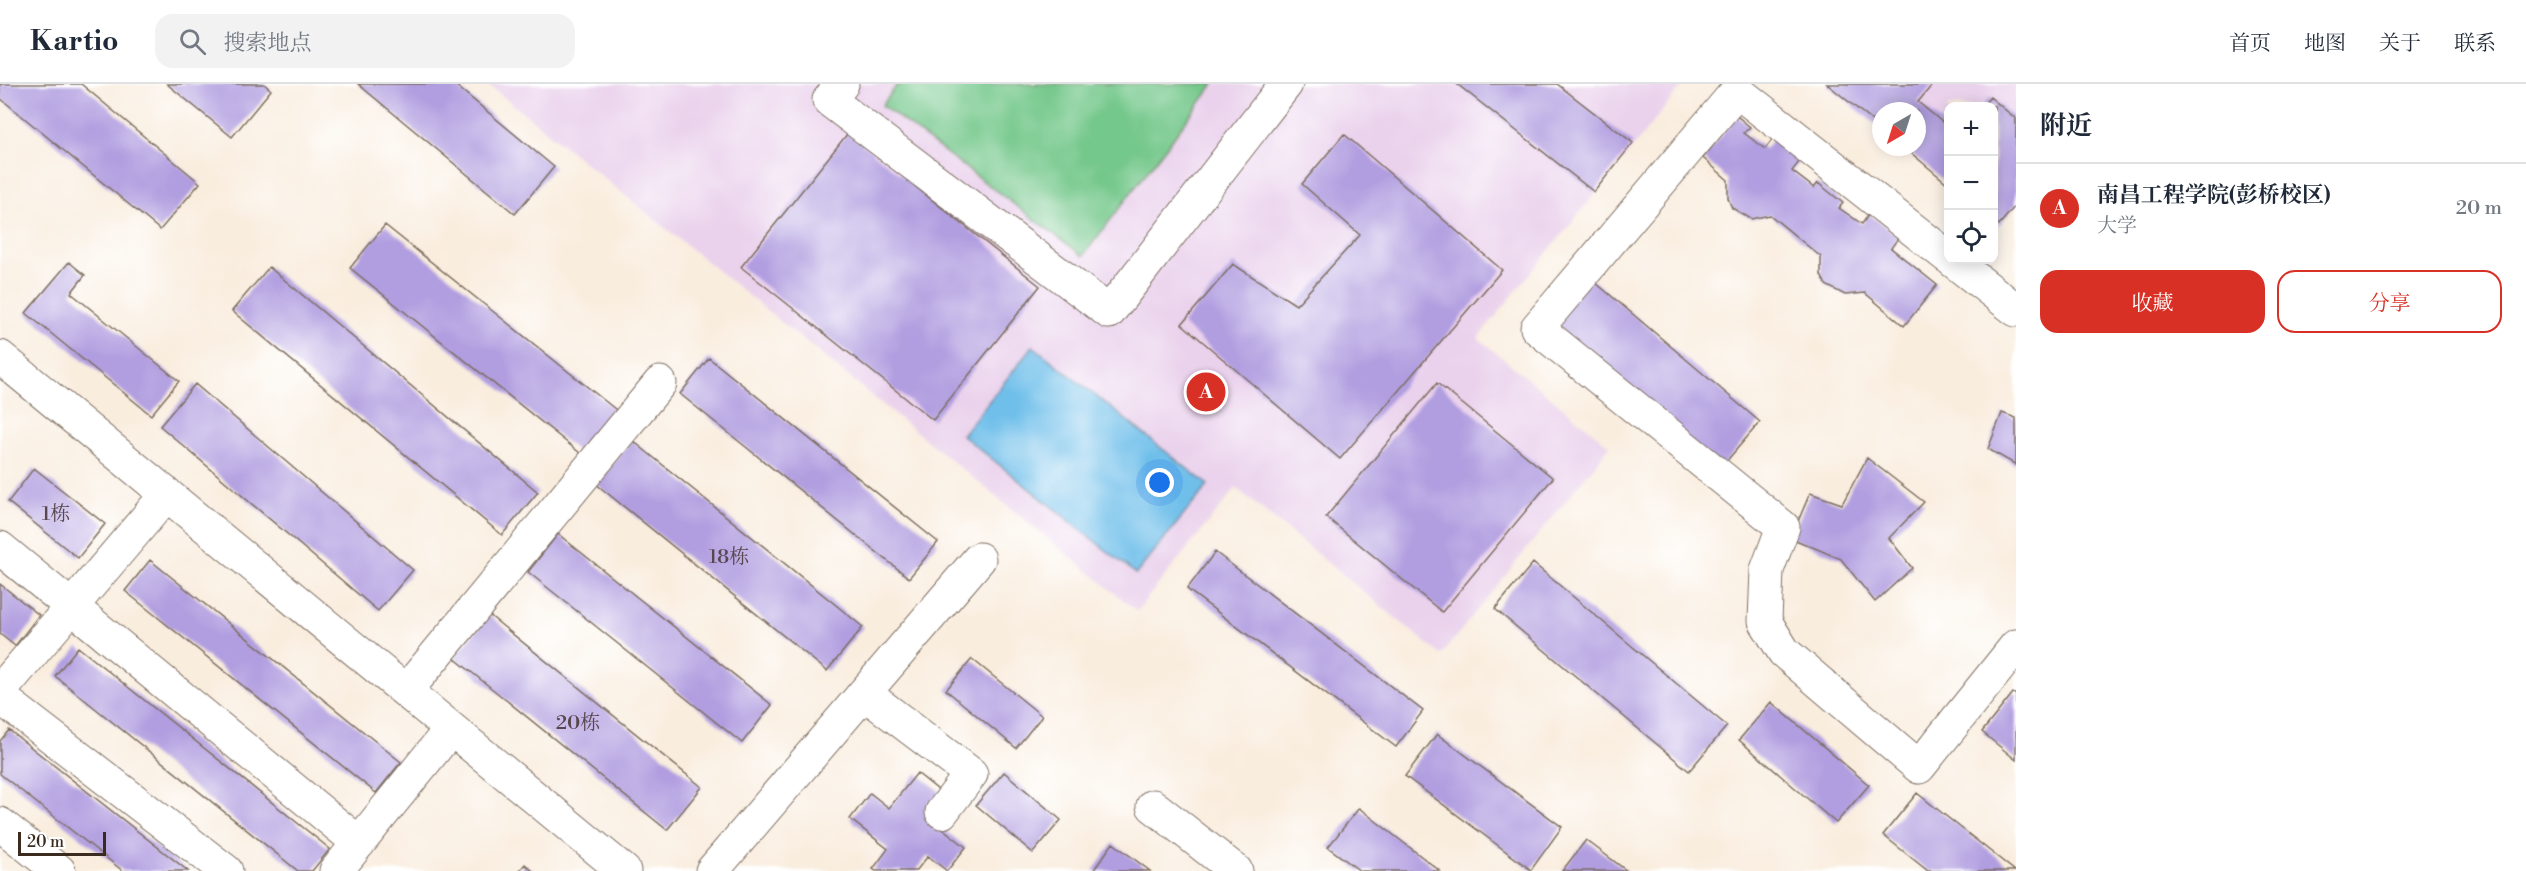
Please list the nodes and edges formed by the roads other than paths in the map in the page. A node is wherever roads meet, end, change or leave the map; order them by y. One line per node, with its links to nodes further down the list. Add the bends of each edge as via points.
1 (842, 84): 2 (street, via 829,100 1109,312)
2 (1286, 84)
3 (1944, 253): 12 (street, via 1737,91 1537,328 1783,527 1767,570 1765,621 1784,652 1919,767)
4 (1958, 264): 5 (street)
5 (2016, 310)
6 (0, 357): 8 (street)
7 (660, 384): 14 (street)
8 (167, 494): 11 (street); 14 (street)
9 (0, 548): 11 (street)
10 (979, 559): 15 (street)
11 (71, 606): 13 (street); 21 (street)
12 (2016, 646)
13 (0, 691)
14 (406, 692): 17 (street)
15 (864, 693): 19 (street, via 971,774); 26 (street)
16 (0, 697): 23 (street)
17 (451, 729): 21 (street); 25 (street)
18 (1153, 806): 27 (street)
19 (942, 812)
20 (0, 824): 22 (street)
21 (359, 843): 24 (street)
22 (59, 871)
23 (226, 871)
24 (336, 871)
25 (624, 871)
26 (712, 871)
27 (1236, 871)

